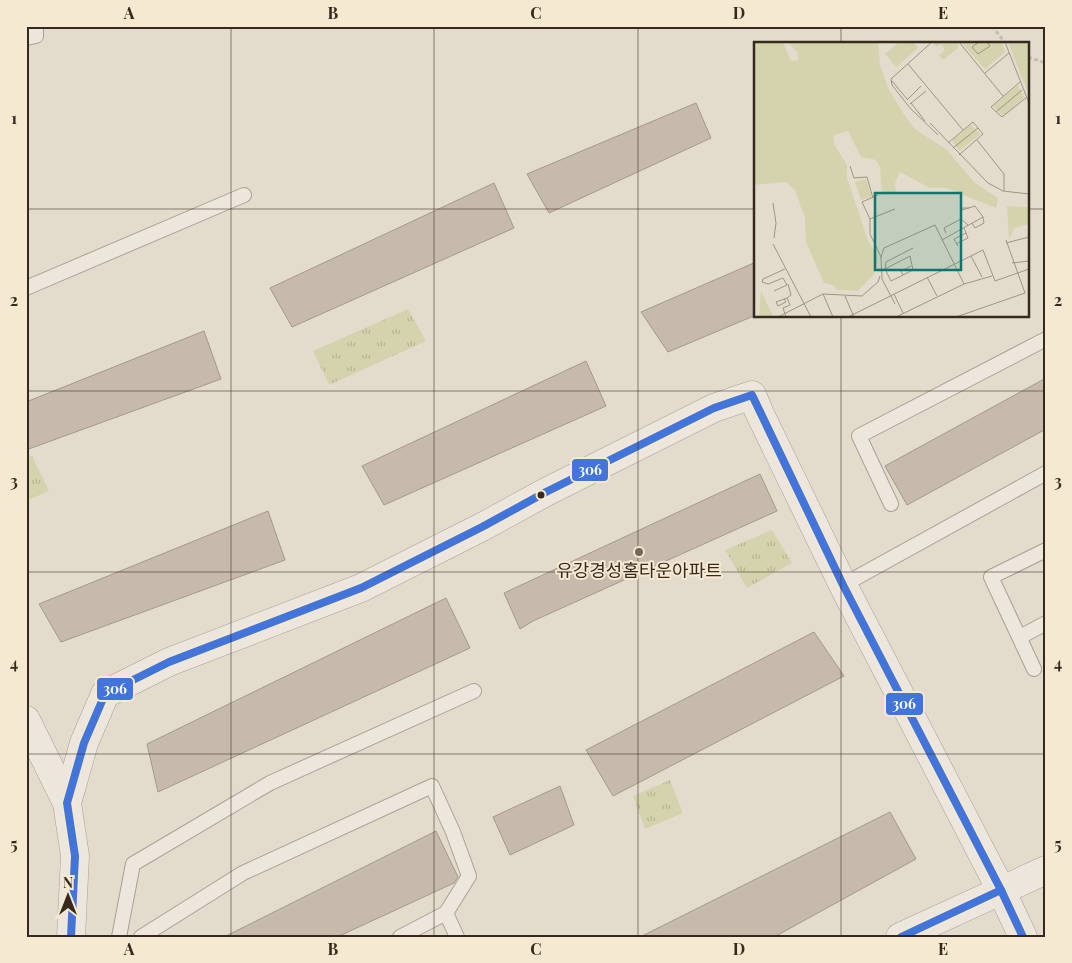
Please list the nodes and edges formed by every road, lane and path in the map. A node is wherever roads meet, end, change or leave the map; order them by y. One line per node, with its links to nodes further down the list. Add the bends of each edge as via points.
1 (36, 26): 3 (lane, via 36,36)
2 (992, 26): 4 (path)
3 (26, 38)
4 (1004, 42)
5 (1030, 58): 6 (path)
6 (1046, 63)
7 (244, 195): 8 (lane)
8 (26, 288)
9 (1046, 339): 11 (lane, via 859,436)
10 (1046, 473): 13 (lane)
11 (891, 504)
12 (1046, 550): 15 (lane, via 991,577)
13 (843, 586): 19 (street, via 752,395 714,408 361,588 169,662 105,694 84,743); 21 (street)
14 (1046, 623): 15 (lane)
15 (1020, 637): 16 (lane)
16 (1034, 669)
17 (474, 691): 24 (lane, via 270,783 133,864)
18 (26, 720): 19 (street)
19 (67, 803): 23 (street, via 75,856)
20 (1046, 870): 21 (street)
21 (1001, 890): 28 (street); 29 (street)
22 (446, 912): 25 (lane, via 469,876 432,786 243,873); 26 (lane); 27 (lane)
23 (70, 937)
24 (120, 937)
25 (141, 937)
26 (400, 937)
27 (457, 937)
28 (900, 937)
29 (1023, 937)

